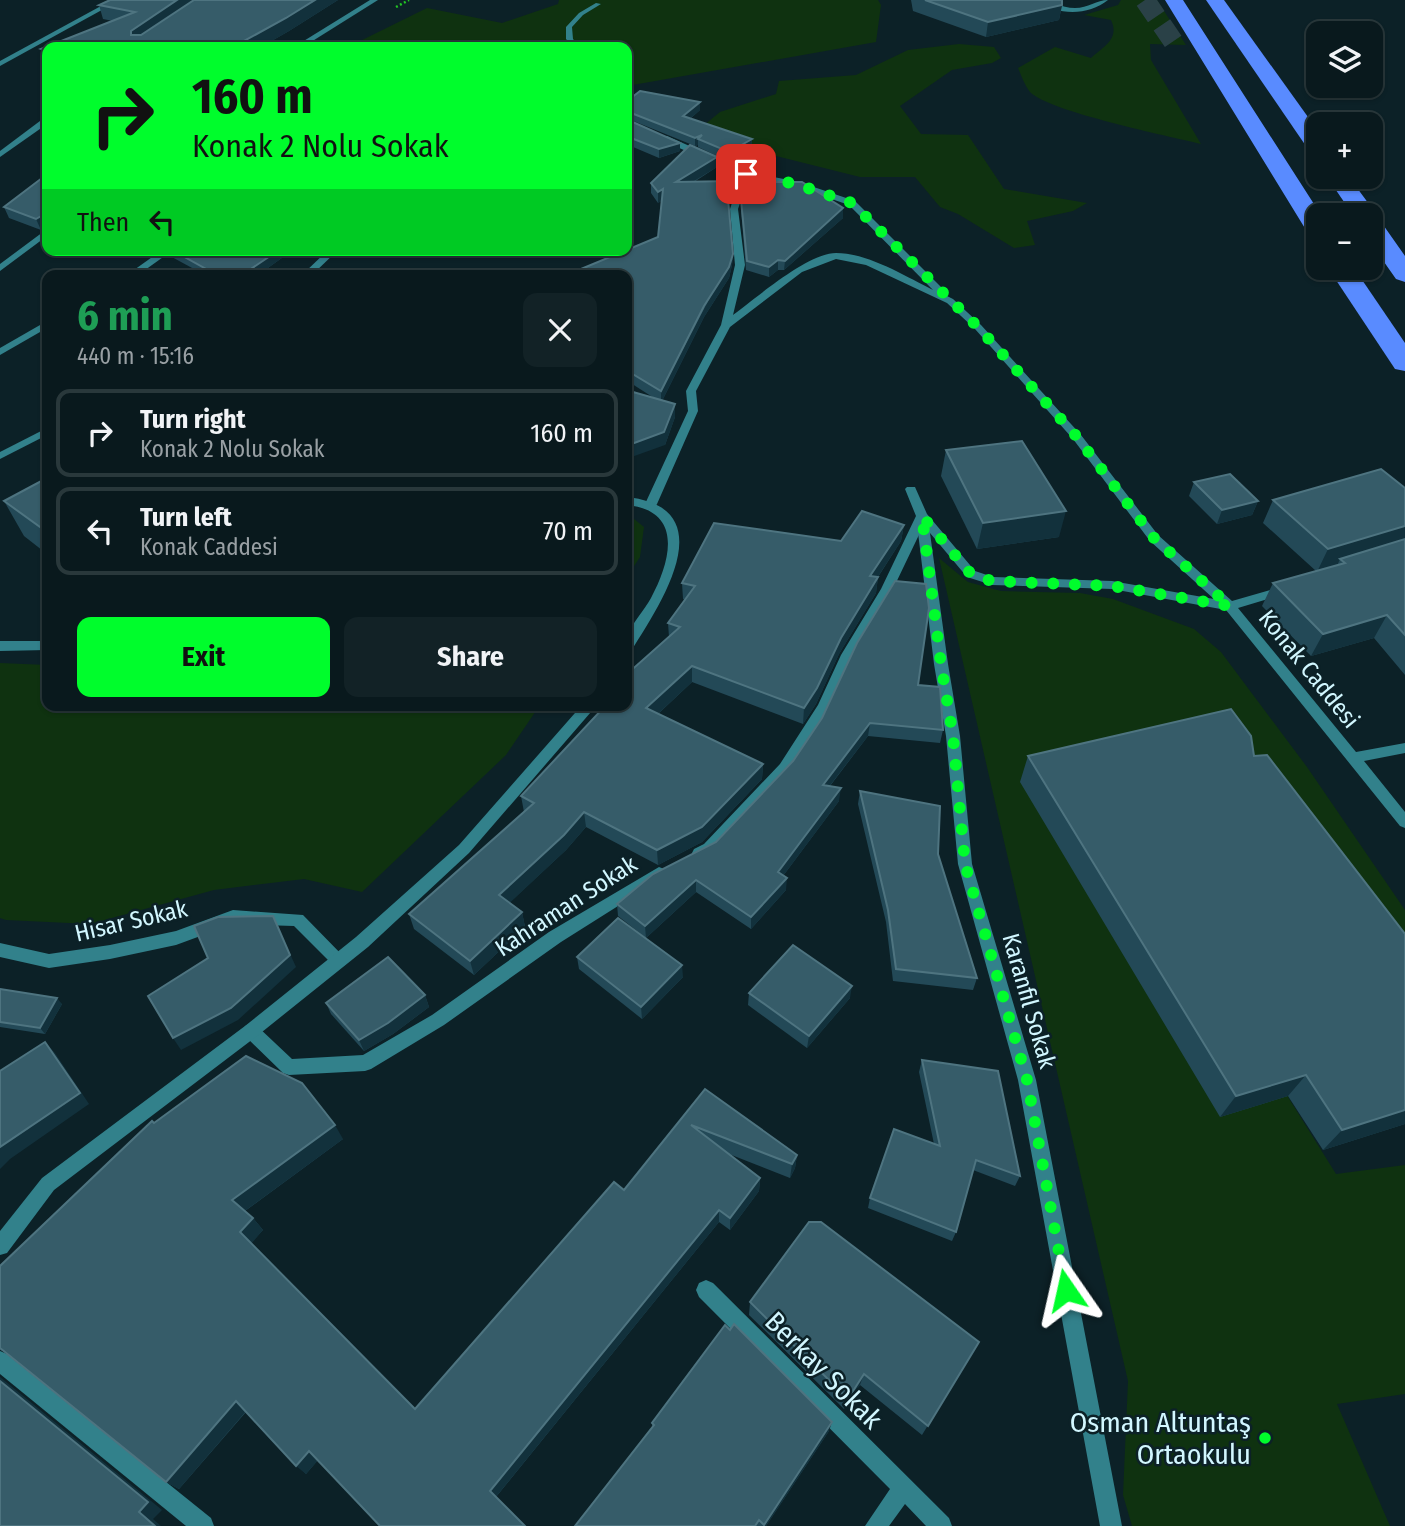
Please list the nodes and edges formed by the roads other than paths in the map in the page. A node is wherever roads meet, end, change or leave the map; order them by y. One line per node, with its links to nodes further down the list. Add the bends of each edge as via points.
1 (117, 0): 10 (street)
2 (375, 0): 8 (street)
3 (1040, 0): 4 (street, via 1068,10)
4 (1105, 0)
5 (1174, 0): 17 (main road)
6 (1215, 0): 13 (main road)
7 (598, 4): 9 (street, via 569,27)
8 (306, 42)
9 (573, 42)
10 (0, 64)
11 (1192, 69): 17 (main road, via 1231,123)
12 (42, 124): 15 (street)
13 (1306, 130)
14 (650, 131): 16 (street)
15 (0, 155)
16 (746, 174): 28 (street, via 796,184 852,203); 29 (street, via 734,209 740,265)
17 (1304, 207): 18 (main road)
18 (1306, 210)
19 (42, 236): 23 (street)
20 (1383, 243): 26 (main road)
21 (160, 256): 24 (street)
22 (327, 256): 25 (street)
23 (0, 268)
24 (139, 270)
25 (312, 270)
26 (1405, 274)
27 (1349, 280): 32 (main road)
28 (950, 301): 29 (street, Konak Caddesi, via 869,263 835,256 799,270); 40 (street, Konak Caddesi, via 1077,437 1154,538)
29 (726, 324): 37 (street, via 691,391 693,411)
30 (42, 327): 31 (street)
31 (0, 352)
32 (1405, 363)
33 (42, 434): 34 (street)
34 (0, 456)
35 (911, 489): 38 (street, Karanfil Sokak)
36 (632, 502): 37 (street)
37 (651, 505): 41 (street, via 667,517 674,536 674,559)
38 (922, 516): 40 (street, via 971,574 992,581 1112,586); 50 (street, Kahraman Sokak, via 824,706 785,768 709,848 555,937 438,1020 365,1063 289,1067); 58 (street, Karanfil Sokak, via 953,736 965,864 1027,1080)
39 (1298, 586): 40 (street)
40 (1230, 606): 46 (street, Konak Caddesi)
41 (632, 639)
42 (0, 646): 43 (street)
43 (42, 646)
44 (585, 711): 49 (street, via 464,849)
45 (1405, 748): 46 (street)
46 (1354, 758): 47 (street, Konak Caddesi)
47 (1405, 822)
48 (0, 950): 49 (street, Hisar Sokak, via 49,961 176,937 233,917 298,920)
49 (339, 960): 50 (street)
50 (251, 1031): 51 (street, via 48,1184)
51 (0, 1246)
52 (706, 1290): 54 (street, Berkay Sokak)
53 (0, 1361): 55 (street)
54 (902, 1490): 56 (street); 57 (street, Berkay Sokak)
55 (203, 1526)
56 (876, 1526)
57 (941, 1526)
58 (1111, 1526)

